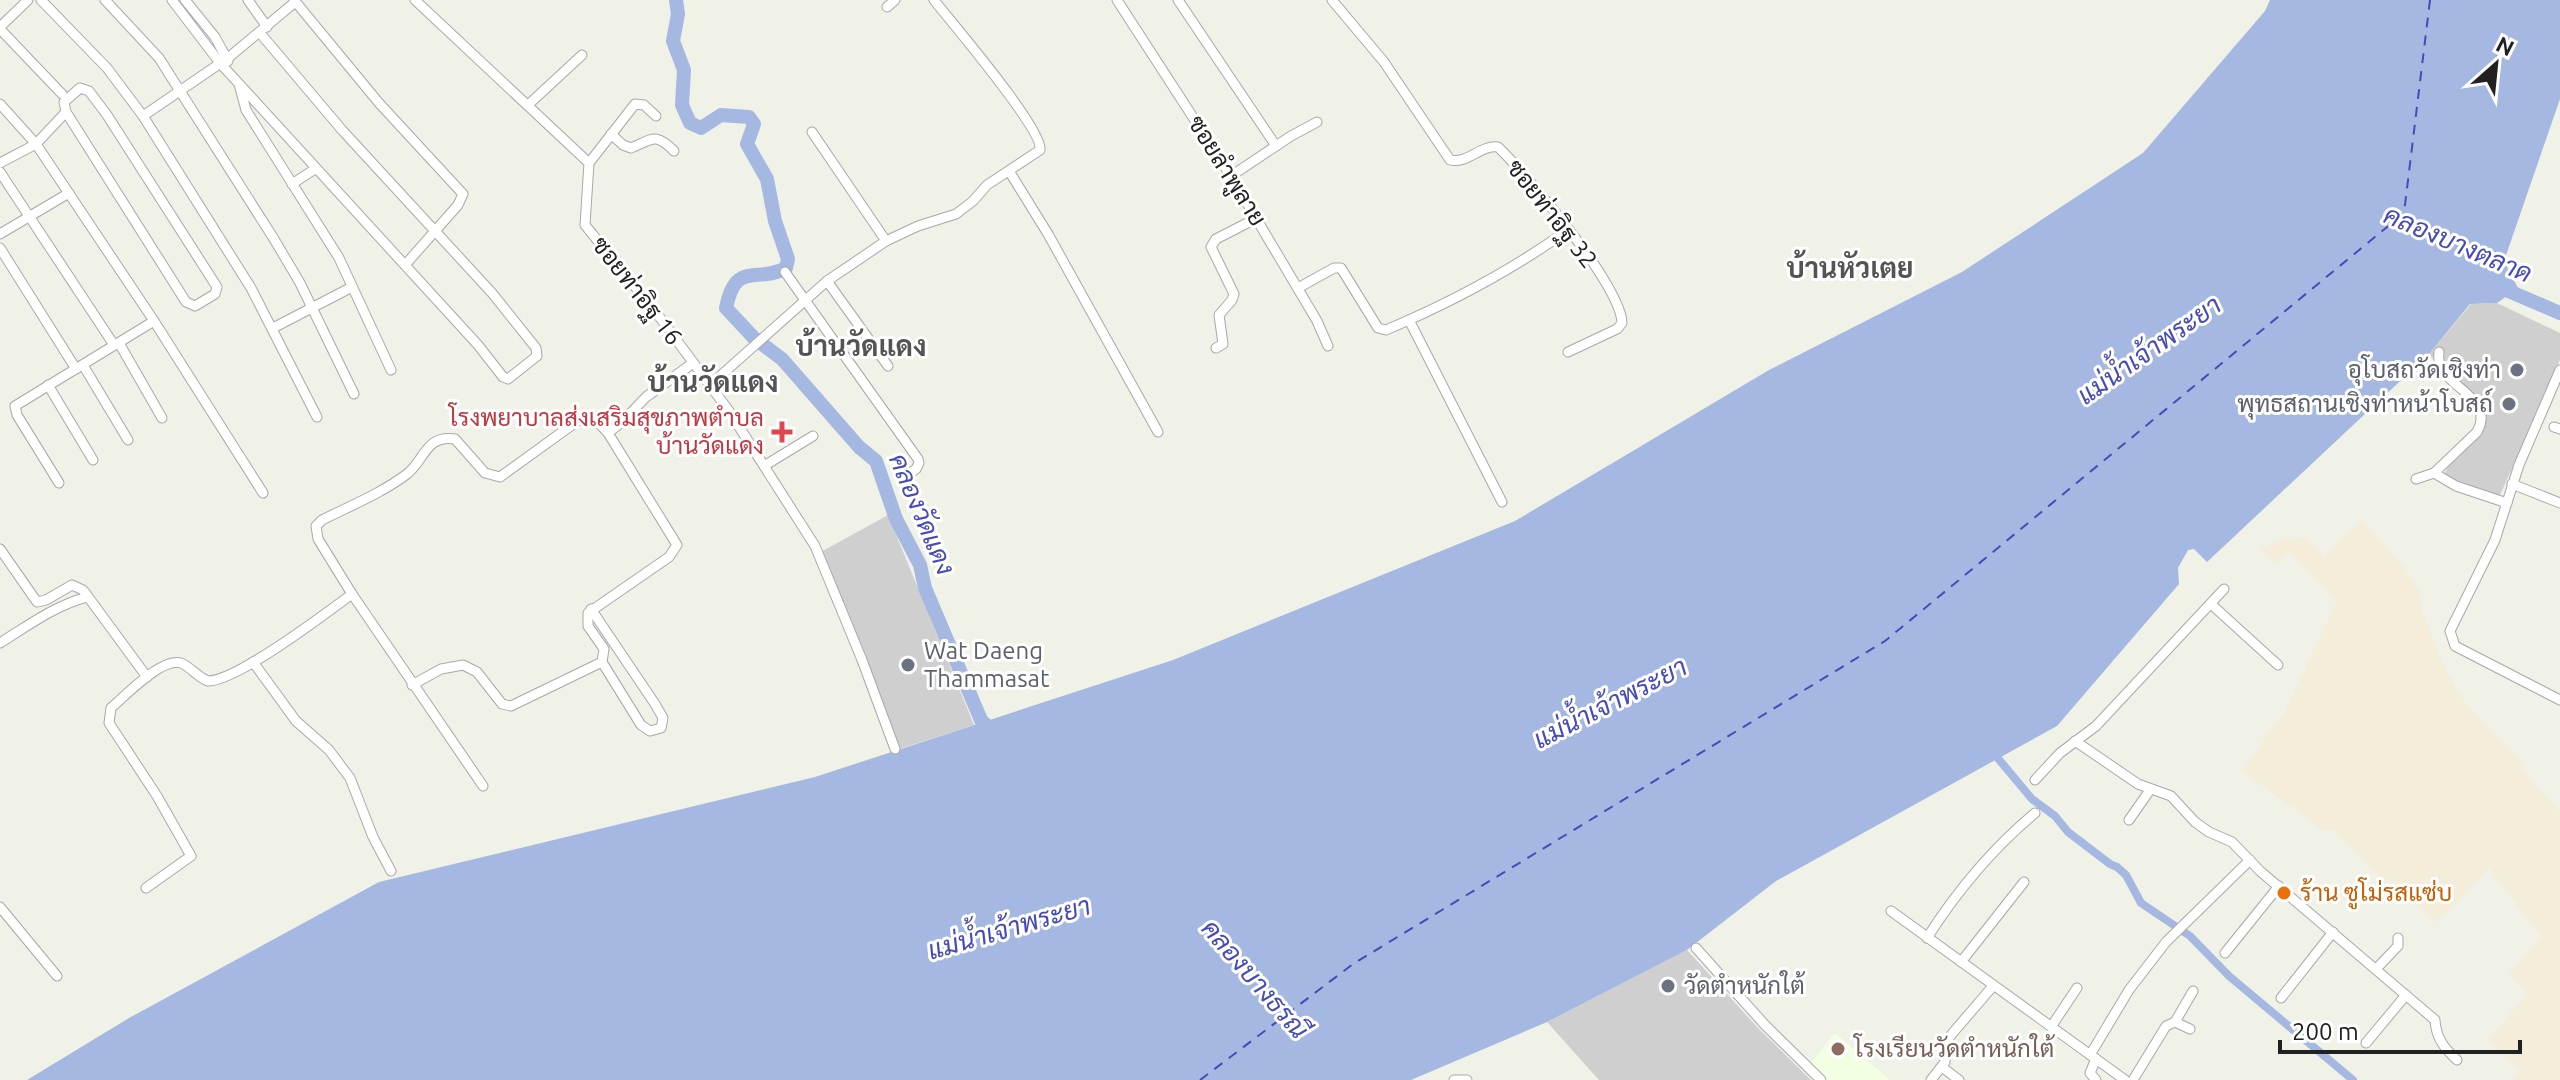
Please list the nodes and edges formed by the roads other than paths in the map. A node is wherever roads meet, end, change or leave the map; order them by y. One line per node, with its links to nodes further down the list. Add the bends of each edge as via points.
1 (28, 0): 13 (street)
2 (41, 0): 23 (street, via 107,68)
3 (105, 0): 18 (street, via 151,48)
4 (185, 0): 16 (street, via 215,37)
5 (248, 0): 14 (street)
6 (415, 0): 21 (street)
7 (934, 0): 34 (street, via 1041,143 1040,150)
8 (1117, 0): 36 (street, ซอยลำพูลาย)
9 (1178, 0): 29 (street)
10 (1332, 0): 41 (street, ซอยท่าอิฐ 32, via 1384,62 1450,160 1498,147)
11 (174, 1): 16 (street)
12 (294, 2): 14 (street); 42 (street, via 461,191 461,200)
13 (0, 28): 19 (street)
14 (264, 30): 16 (street); 42 (street, via 342,130)
15 (582, 55): 21 (street)
16 (225, 63): 17 (street); 18 (street)
17 (239, 84): 33 (street); 37 (street, via 246,110)
18 (181, 92): 23 (street); 52 (street)
19 (62, 94)
20 (0, 104): 28 (street)
21 (528, 105): 32 (street)
22 (66, 112): 22 (street, via 64,102 80,88 87,89 217,287 215,294 195,306 186,302); 28 (street)
23 (143, 116): 55 (street)
24 (656, 116): 27 (street, via 635,104)
25 (1317, 122): 29 (street)
26 (812, 132): 44 (street)
27 (611, 134): 30 (street, via 631,148 655,138); 32 (street)
28 (36, 144): 31 (street); 38 (street)
29 (1276, 146): 36 (street)
30 (674, 151)
31 (0, 163)
32 (589, 163): 61 (street, ซอยท่าอิฐ 16, via 585,225)
33 (315, 169): 37 (street); 46 (street)
34 (1009, 171): 44 (street, via 956,214); 71 (street)
35 (0, 172): 39 (street)
36 (1231, 176): 40 (street, ซอยลำพูลาย)
37 (292, 184): 49 (street)
38 (69, 193): 39 (street); 54 (street)
39 (30, 218): 43 (street); 56 (street)
40 (1257, 218): 50 (street, ซอยลำพูลาย); 58 (street, via 1216,239 1211,247 1234,294 1219,315 1223,344)
41 (1568, 230): 53 (street, via 1524,260); 59 (street, ซอยท่าอิฐ 32, via 1622,318 1617,329)
42 (434, 231): 46 (street); 46 (street, via 513,316 537,356 508,379 503,377)
43 (0, 234)
44 (886, 241): 48 (street)
45 (0, 248): 63 (street)
46 (405, 265)
47 (785, 272): 51 (street)
48 (827, 281): 51 (street); 62 (street)
49 (352, 287): 52 (street); 64 (street)
50 (1298, 288): 53 (street, via 1341,268 1378,328); 57 (street, ซอยลำพูลาย)
51 (803, 299): 67 (street); 78 (street, via 918,459 916,469)
52 (313, 308): 55 (street); 68 (street)
53 (1409, 320): 83 (street)
54 (154, 321): 56 (street); 82 (street)
55 (273, 328): 69 (street)
56 (116, 344): 63 (street); 70 (street)
57 (1328, 346)
58 (1216, 348)
59 (1568, 352)
60 (2439, 352): 77 (street, via 2443,371 2477,404 2481,425)
61 (693, 363): 67 (street, ซอยท่าอิฐ 16); 72 (street)
62 (888, 366)
63 (80, 367): 66 (street); 74 (street)
64 (391, 370)
65 (2560, 370): 81 (street)
66 (48, 385): 75 (street); 80 (street, via 15,408)
67 (710, 385): 76 (street, ซอยท่าอิฐ 16)
68 (354, 394)
69 (317, 417)
70 (162, 418)
71 (1158, 432)
72 (608, 433): 88 (street, via 593,417 583,417 500,477 485,473 455,439 434,443 405,475 318,523 318,539); 91 (street, via 677,545 669,557)
73 (813, 436): 76 (street)
74 (128, 440)
75 (93, 460)
76 (764, 466): 100 (street, ซอยท่าอิฐ 16, via 820,556)
77 (2434, 473): 79 (street); 84 (street)
78 (903, 478)
79 (2416, 479)
80 (59, 483)
81 (2512, 484): 84 (street); 85 (street)
82 (263, 493)
83 (1502, 502)
84 (2507, 503): 98 (street, via 2450,637 2455,646)
85 (2560, 503)
86 (0, 549): 89 (street, via 37,602 72,585)
87 (2224, 589): 90 (street)
88 (352, 594): 93 (street); 97 (street)
89 (87, 597): 92 (street, via 46,613); 96 (street)
90 (2211, 604): 95 (street); 99 (street)
91 (591, 609): 94 (street, via 586,621 604,649); 94 (street, via 655,704 663,718 661,728 650,731 641,725)
92 (0, 643)
93 (253, 662): 96 (street, via 214,681 179,663 164,665); 107 (street, via 296,721 329,750 350,778)
94 (602, 662): 97 (street, via 511,706 502,704 477,672 463,665 441,669)
95 (2278, 665)
96 (147, 677): 110 (street, via 111,708 109,723 191,856)
97 (412, 685): 102 (street)
98 (2560, 700)
99 (2075, 741): 101 (street); 103 (street)
100 (895, 749)
101 (2035, 780)
102 (483, 786)
103 (2150, 790): 105 (street); 106 (street, via 2171,796 2195,822 2232,842)
104 (2035, 813): 114 (street, via 1958,893)
105 (2129, 820)
106 (2250, 860): 109 (street); 130 (street, via 2147,964)
107 (391, 871)
108 (2024, 882): 118 (street)
109 (2279, 886): 113 (street); 117 (street)
110 (146, 888)
111 (0, 907): 120 (street)
112 (1891, 911): 114 (street)
113 (2333, 932): 119 (street); 125 (street)
114 (1927, 938): 118 (street)
115 (2398, 938): 119 (street, via 2398,946)
116 (1696, 948): 136 (street)
117 (2225, 953)
118 (1961, 962): 121 (street)
119 (2376, 969): 124 (street)
120 (57, 976)
121 (1993, 986): 127 (street); 132 (street, via 1951,1035)
122 (2077, 988): 127 (street)
123 (2193, 991): 126 (street)
124 (2406, 995): 129 (street); 131 (street, via 2435,1020 2440,1042)
125 (2281, 998)
126 (2175, 1022): 128 (street); 140 (street, via 2166,1026)
127 (2051, 1027): 130 (street)
128 (2190, 1029)
129 (2366, 1043)
130 (2093, 1057): 133 (street); 139 (street, via 2090,1073)
131 (2457, 1060)
132 (1942, 1067): 137 (street); 138 (street)
133 (2120, 1079)
134 (1454, 1080): 135 (street)
135 (1467, 1080)
136 (1821, 1080)
137 (1931, 1080)
138 (1959, 1080)
139 (2096, 1080)
140 (2133, 1080)

